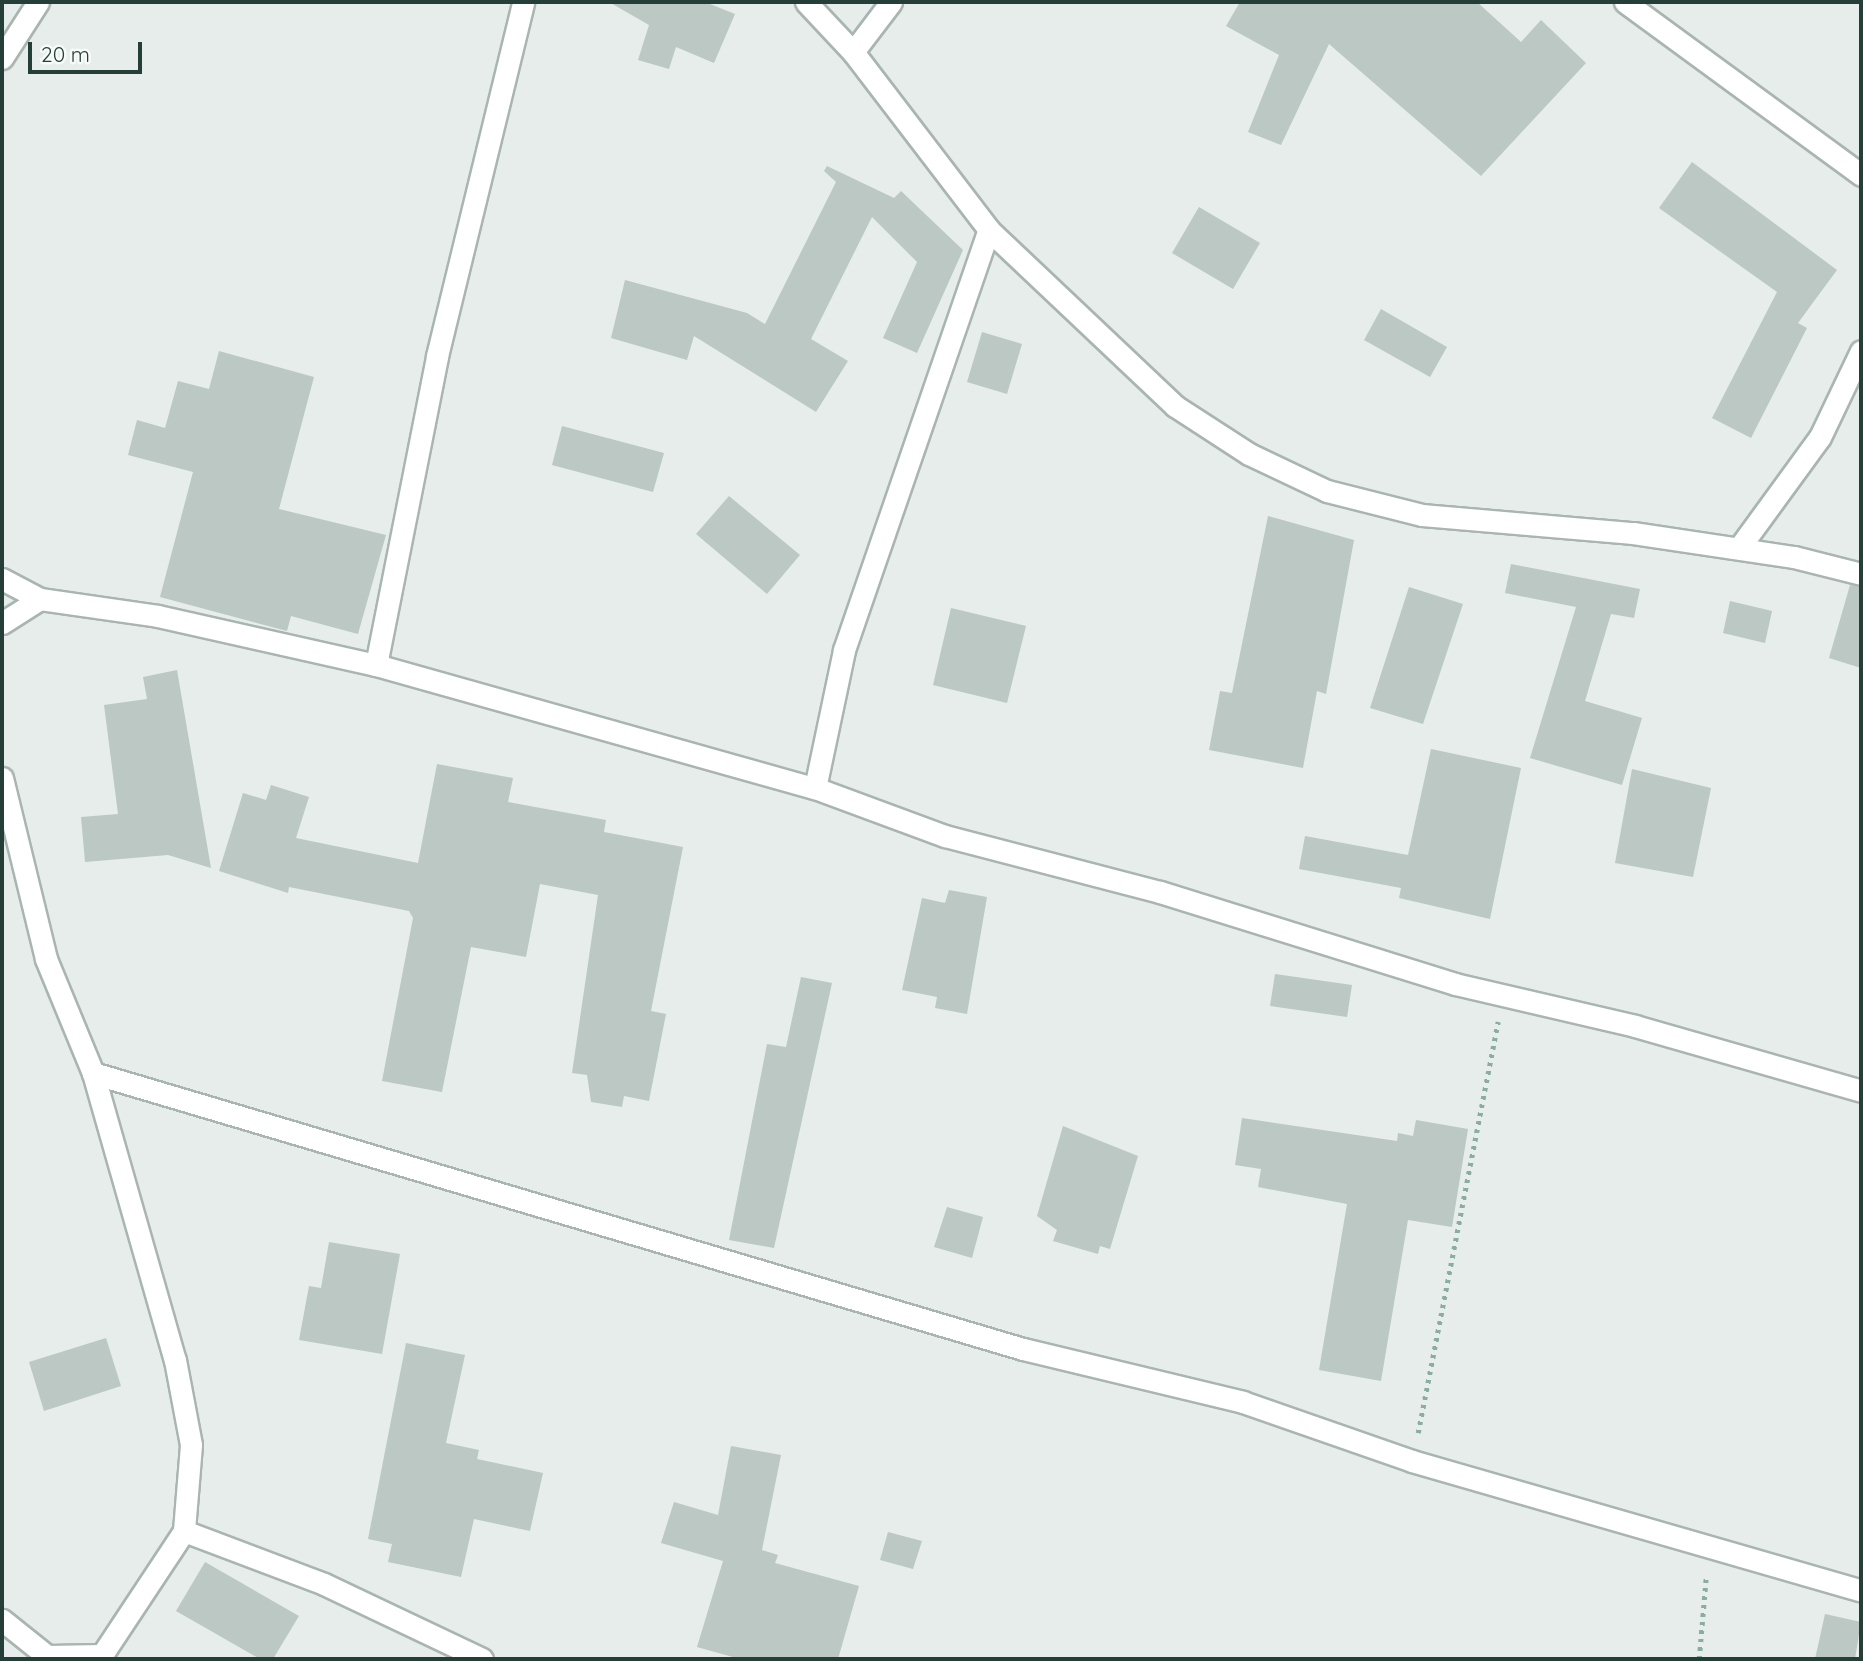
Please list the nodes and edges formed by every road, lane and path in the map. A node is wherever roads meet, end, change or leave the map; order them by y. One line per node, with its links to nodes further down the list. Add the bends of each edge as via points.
1 (38, 2): 7 (street)
2 (523, 2): 16 (street, via 438,356)
3 (806, 2): 6 (street)
4 (891, 2): 6 (street)
5 (1625, 2): 8 (street)
6 (853, 52): 9 (street)
7 (2, 58)
8 (1861, 175)
9 (989, 230): 11 (street, via 1175,407 1248,454 1326,491 1422,515); 18 (street, via 844,650)
10 (1861, 351): 11 (street, via 1819,437)
11 (1739, 548): 12 (street)
12 (1861, 575)
13 (2, 579): 14 (street)
14 (40, 599): 15 (street); 16 (street, via 158,616)
15 (2, 623)
16 (376, 665): 18 (street)
17 (2, 778): 20 (street, via 46,959)
18 (815, 788): 19 (street, via 945,836 1160,891)
19 (1503, 997): 21 (street, via 1635,1026); 22 (path)
20 (93, 1073): 22 (street, via 1023,1349 1243,1402); 23 (street, via 175,1360 191,1445)
21 (1861, 1091)
22 (1412, 1461): 24 (street)
23 (184, 1531): 26 (street, via 102,1655 47,1656); 27 (street, via 324,1584)
24 (1708, 1549): 25 (street); 28 (path)
25 (1861, 1591)
26 (2, 1619)
27 (482, 1659)
28 (1699, 1659)

